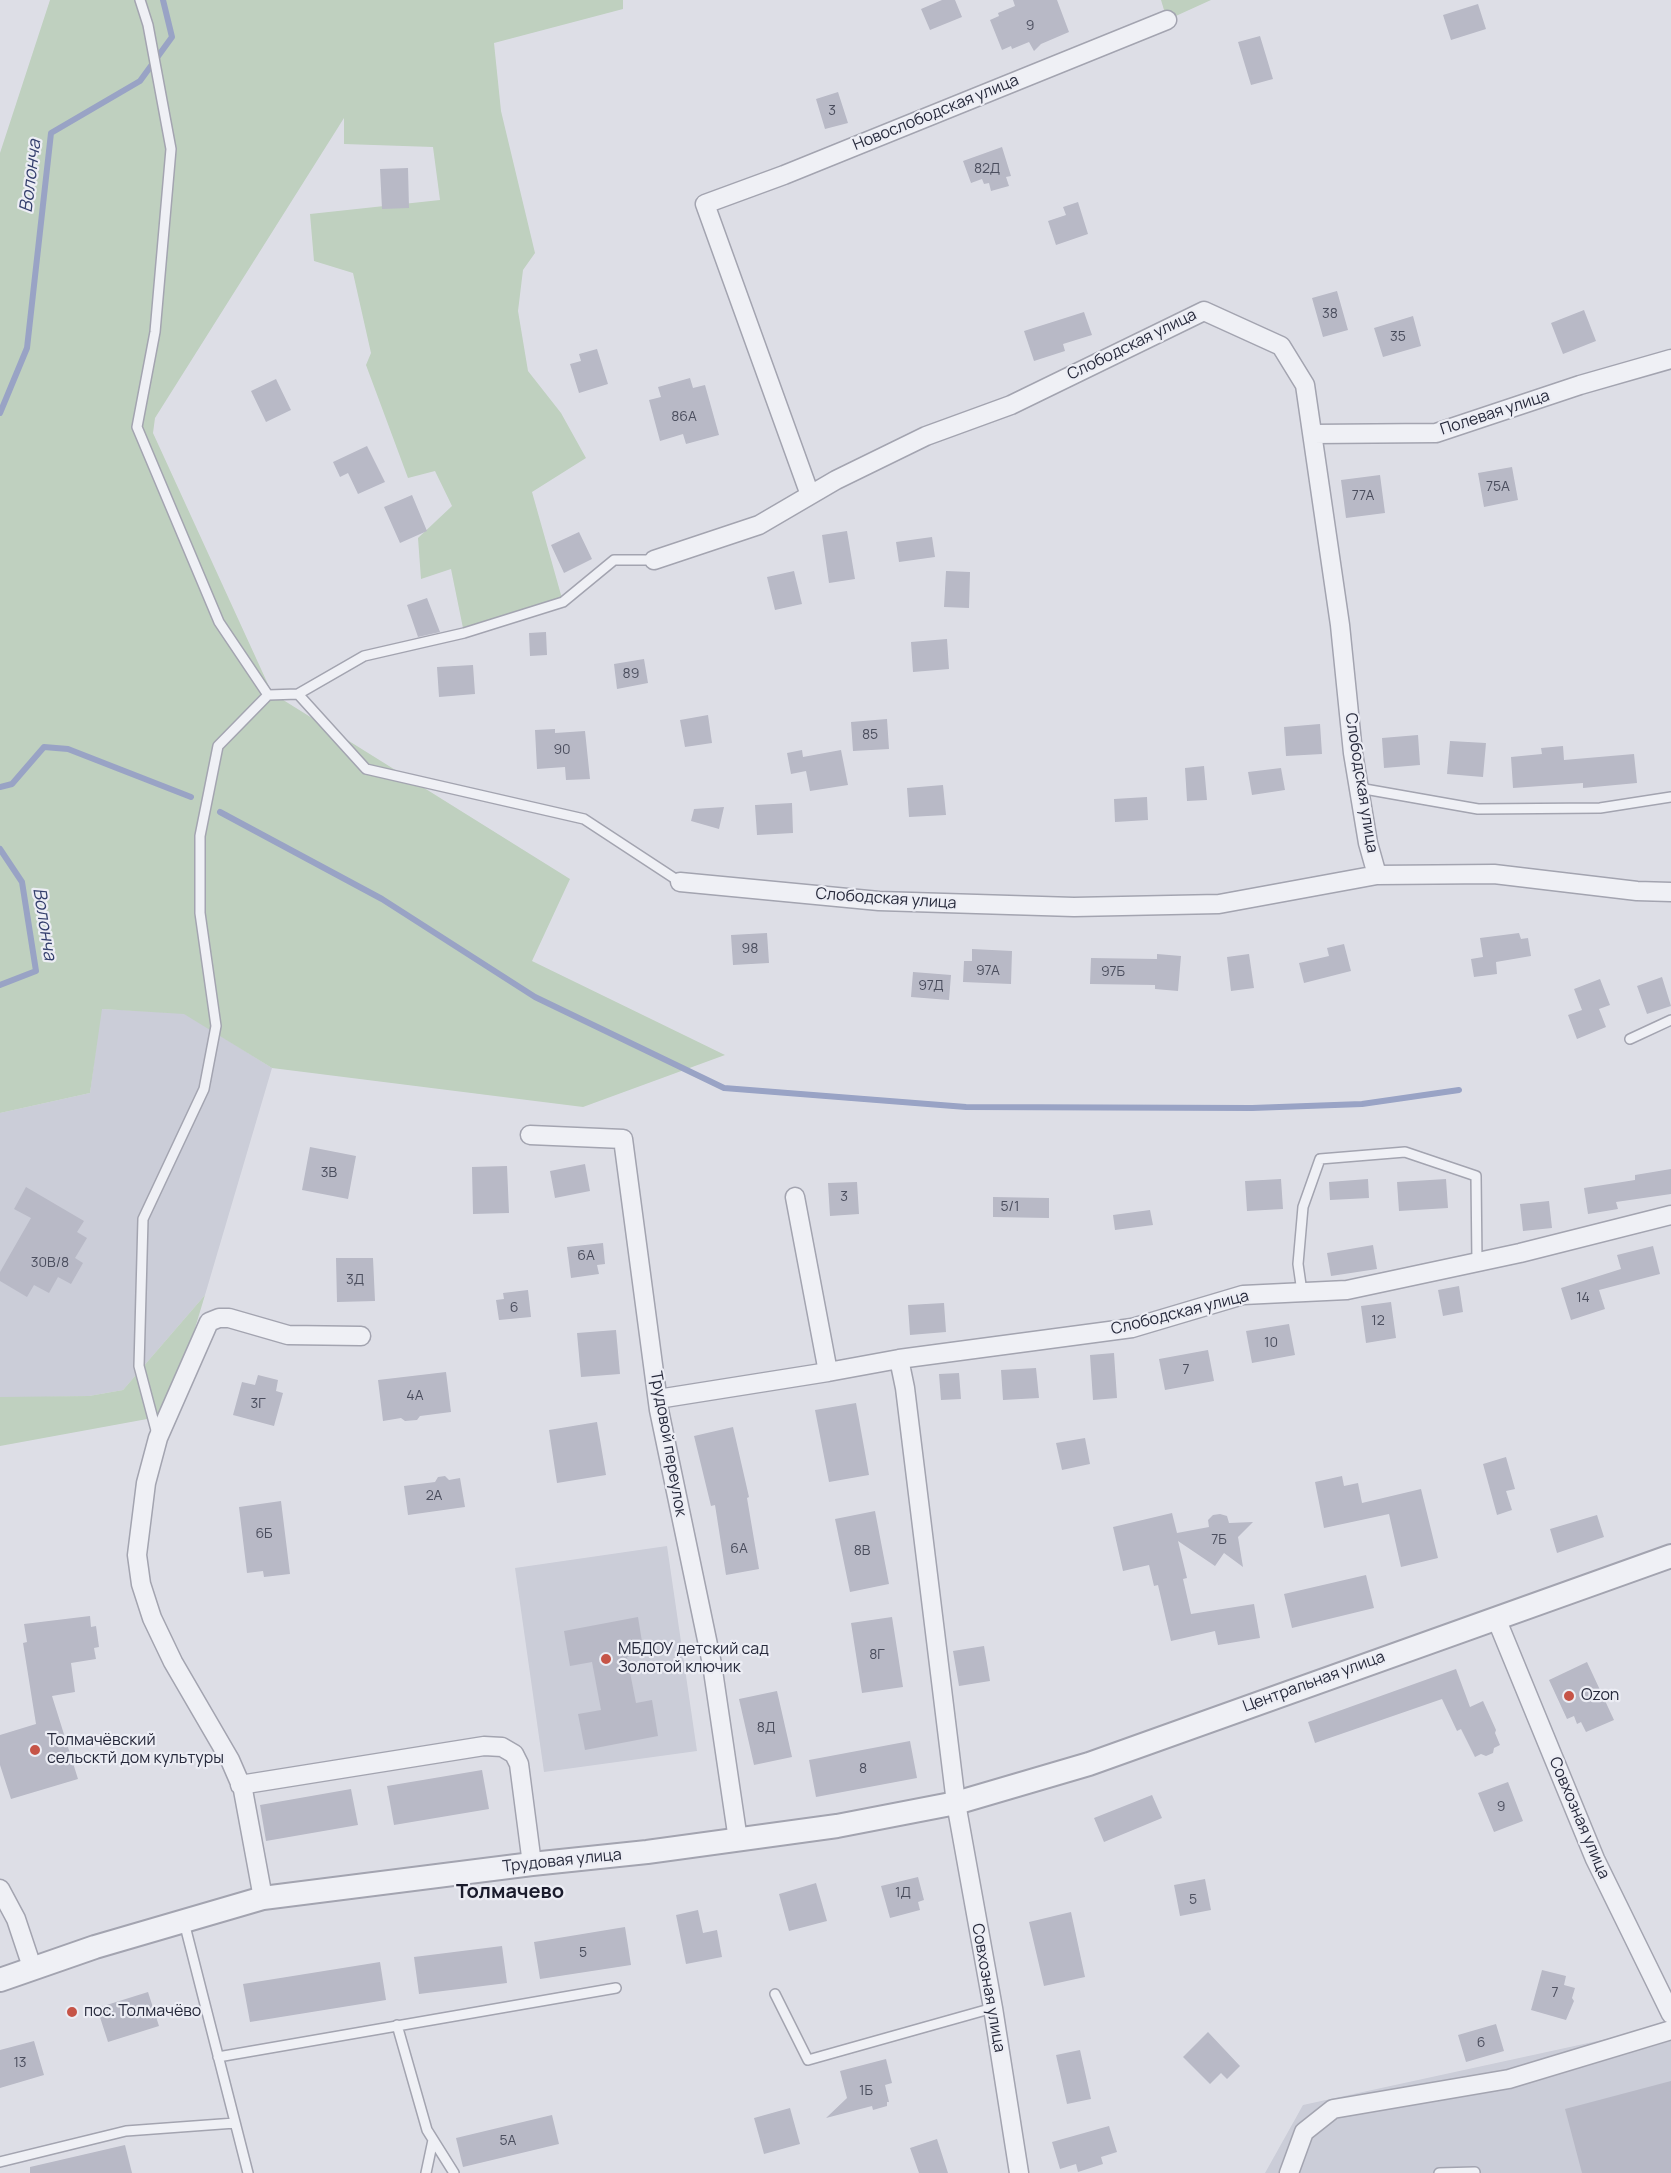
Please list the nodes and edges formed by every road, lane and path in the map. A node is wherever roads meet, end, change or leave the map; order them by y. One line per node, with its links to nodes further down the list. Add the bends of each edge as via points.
1 (140, 0): 8 (lane, via 171,149 155,332 137,427 219,622)
2 (1167, 20): 5 (street, Новослободская улица, via 705,204)
3 (1671, 359): 4 (street, Полевая улица, via 1436,433)
4 (1313, 434): 5 (street, Слободская улица, via 1305,385 1281,346 1204,310 1011,405 926,436); 9 (street, Слободская улица)
5 (810, 495): 6 (street, Слободская улица, via 759,525)
6 (654, 560): 7 (lane, via 614,560 563,603 464,633 364,656)
7 (298, 694): 8 (lane); 12 (lane, via 366,769 584,819)
8 (268, 695): 25 (lane, via 218,746 200,836 200,913 216,1026 204,1089 143,1219 139,1366)
9 (1359, 788): 10 (lane, via 1478,809 1600,808); 11 (street, Слободская улица)
10 (1671, 797)
11 (1377, 875): 12 (street, Слободская улица, via 1219,904 1074,907 879,901); 13 (street, Слободская улица, via 1494,874)
12 (680, 882)
13 (1671, 892)
14 (1671, 1020): 15 (lane)
15 (1630, 1039)
16 (530, 1135): 24 (street, Трудовой переулок, via 623,1139)
17 (795, 1197): 23 (street)
18 (1671, 1215): 19 (street, Слободская улица)
19 (1477, 1262): 20 (street, Слободская улица, via 1347,1290); 20 (lane, via 1476,1176 1405,1152 1320,1159 1303,1207 1298,1264)
20 (1302, 1292): 22 (street, Слободская улица, via 1243,1295 1132,1328)
21 (361, 1336): 25 (street, via 288,1335 229,1318 209,1322)
22 (898, 1359): 23 (street); 29 (street, via 905,1388)
23 (828, 1372): 24 (street)
24 (658, 1399): 30 (street, Трудовой переулок, via 712,1664)
25 (158, 1438): 28 (street, via 141,1517 137,1555 141,1584 173,1662 220,1741)
26 (1671, 1556): 27 (street, Центральная улица)
27 (1496, 1618): 29 (street, Центральная улица, via 1089,1764); 40 (street, Совхозная улица, via 1595,1859)
28 (240, 1785): 31 (street, via 484,1746 502,1747 514,1754 519,1764); 33 (street)
29 (956, 1803): 30 (street, Трудовая улица); 39 (street, Совхозная улица)
30 (738, 1840): 31 (street, Трудовая улица)
31 (532, 1864): 33 (street, Трудовая улица)
32 (0, 1889): 35 (street, via 16,1919)
33 (263, 1898): 34 (street, Трудовая улица)
34 (184, 1921): 35 (street, Трудовая улица); 43 (lane)
35 (33, 1970): 36 (street, Трудовая улица)
36 (0, 1980)
37 (616, 1988): 41 (lane)
38 (775, 1994): 39 (lane, via 808,2060)
39 (993, 2008): 51 (street, Совхозная улица)
40 (1671, 2014)
41 (397, 2025): 43 (lane); 45 (lane)
42 (1671, 2030): 52 (street, via 1509,2079 1334,2109 1304,2132)
43 (218, 2057): 44 (lane)
44 (235, 2123): 46 (lane, via 126,2131); 48 (lane)
45 (433, 2140): 49 (lane); 50 (lane)
46 (0, 2162)
47 (1475, 2172): 53 (lane)
48 (248, 2173)
49 (426, 2173)
50 (454, 2173)
51 (1019, 2173)
52 (1288, 2173)
53 (1439, 2173)

